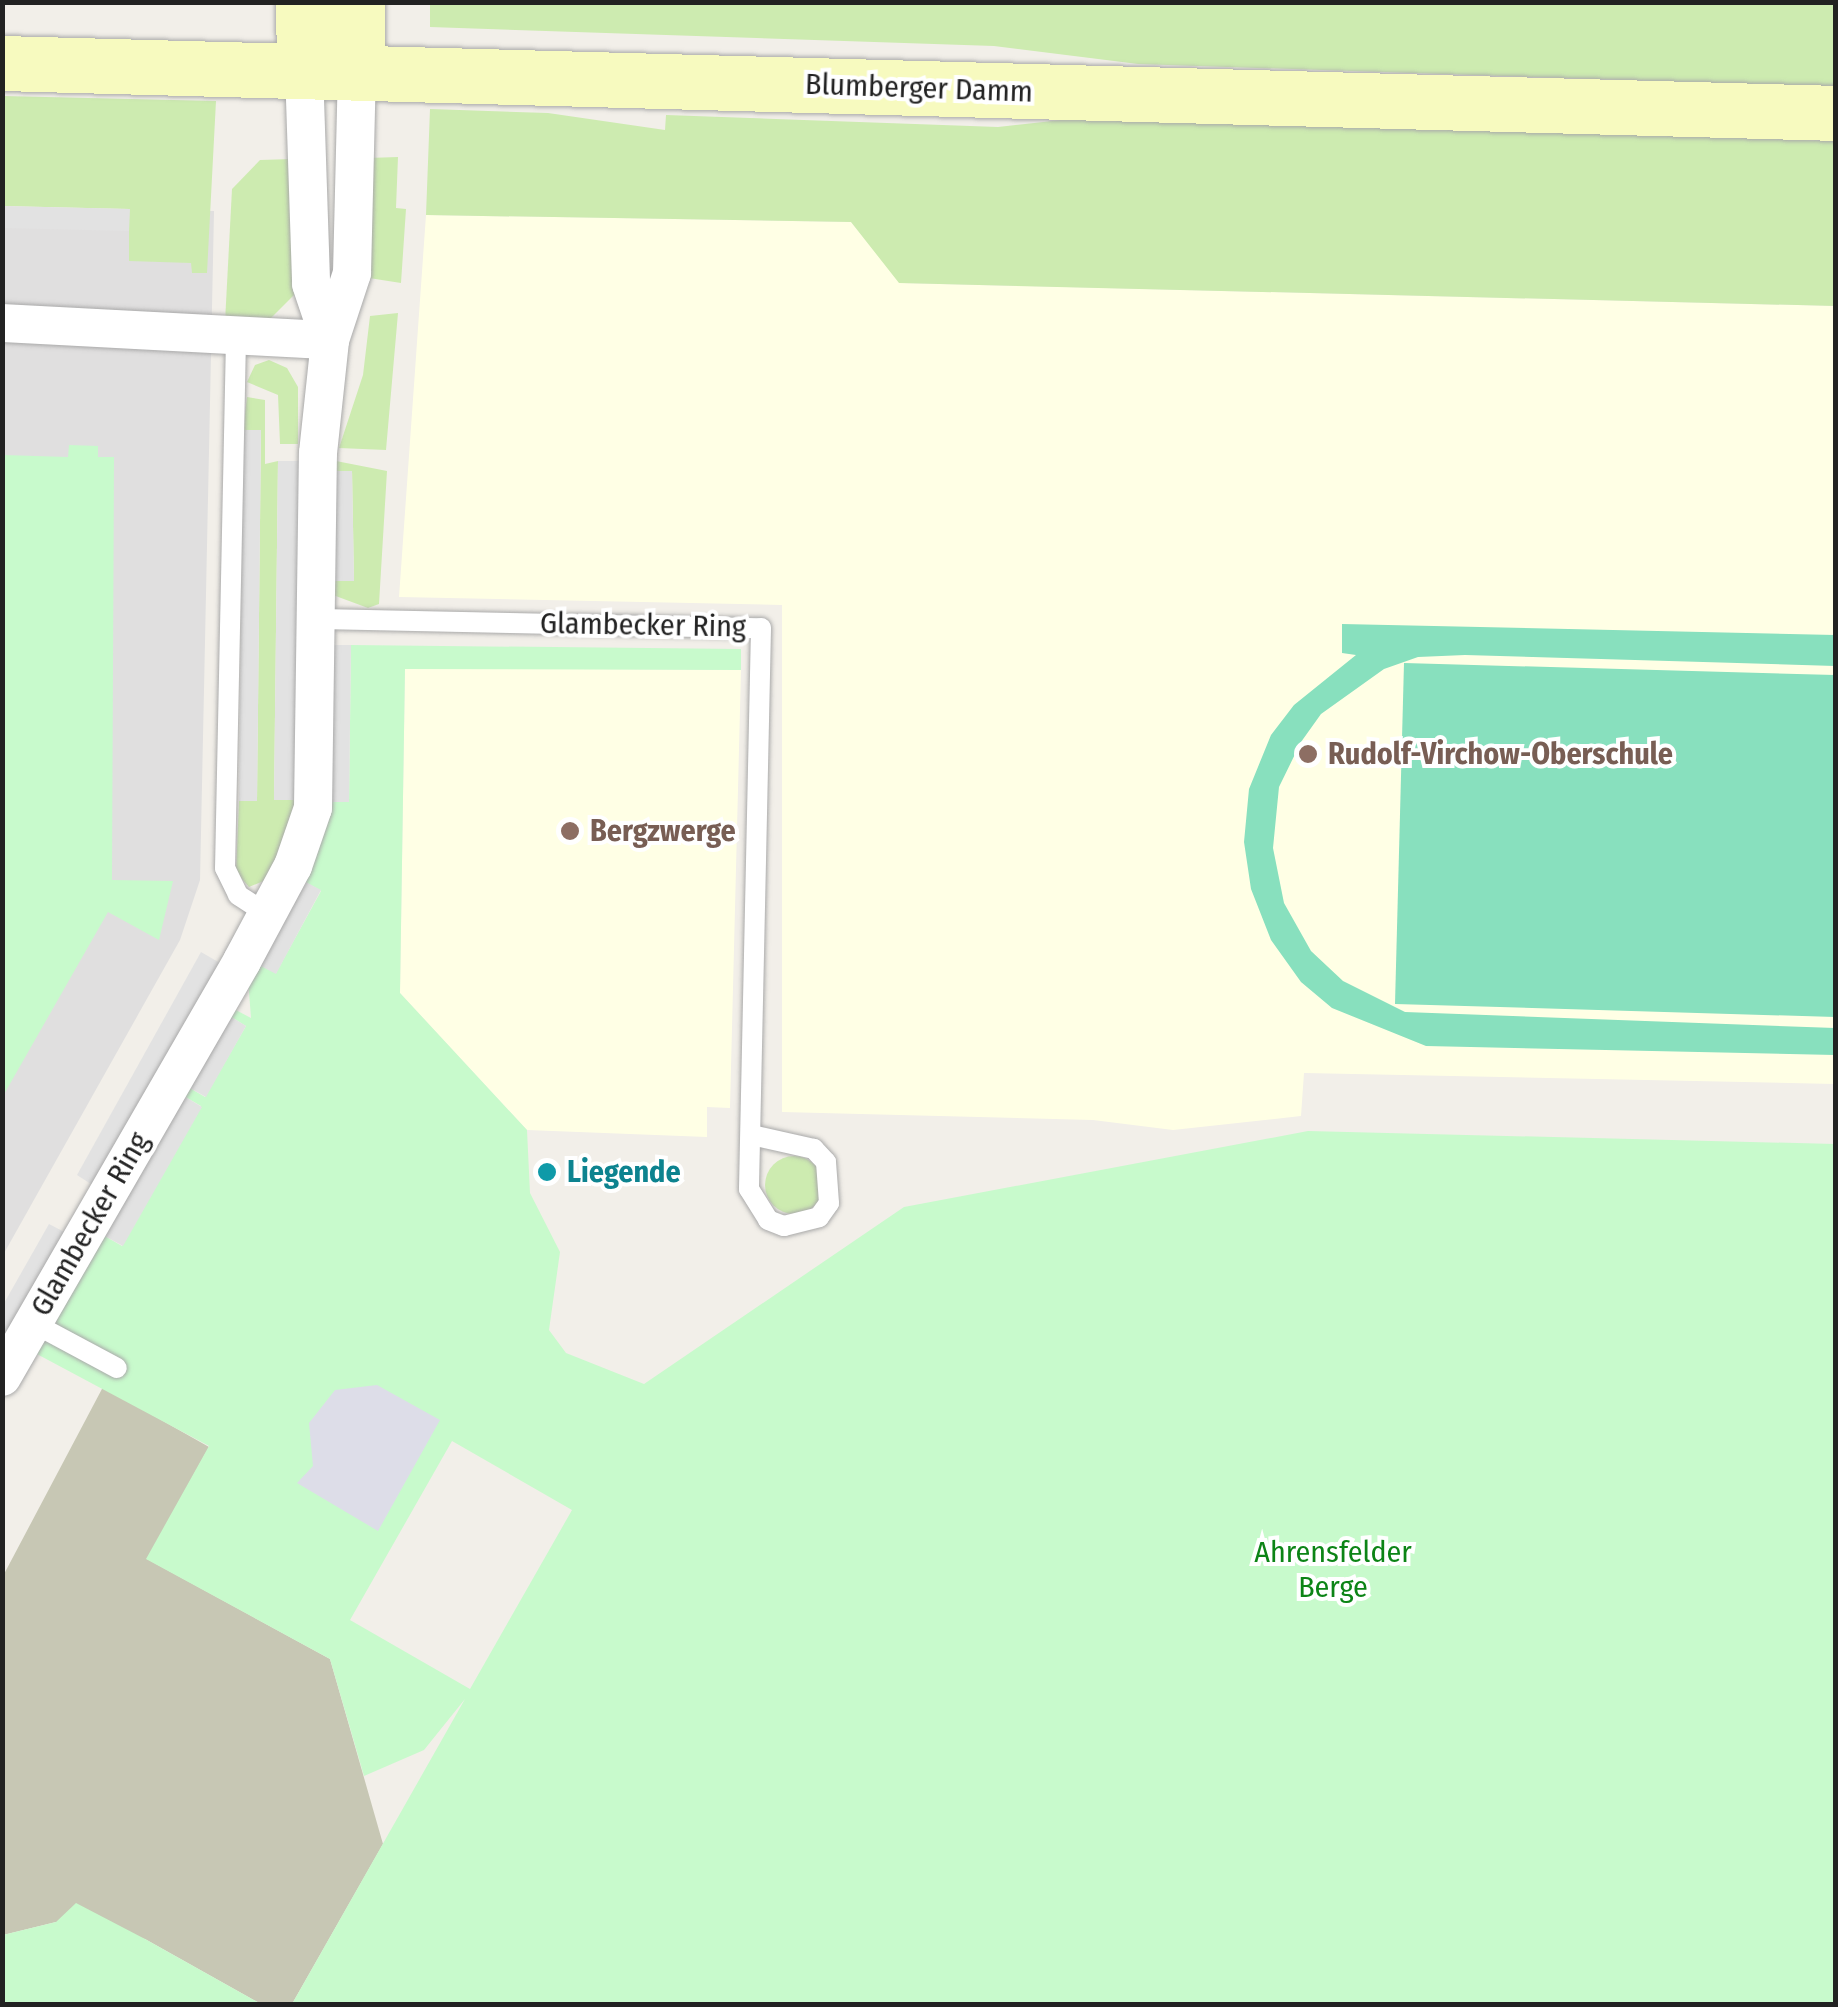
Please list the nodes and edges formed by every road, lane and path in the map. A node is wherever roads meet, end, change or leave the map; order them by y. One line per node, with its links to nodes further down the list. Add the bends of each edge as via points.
1 (303, 2): 4 (main road)
2 (357, 2): 4 (main road)
3 (2, 63): 4 (main road, Blumberger Damm)
4 (330, 70): 5 (main road, Blumberger Damm); 8 (street, Glambecker Ring, via 311,284); 8 (street, Glambecker Ring, via 352,273)
5 (1836, 113)
6 (2, 323): 7 (street)
7 (236, 339): 8 (street); 10 (lane, via 225,868 238,895)
8 (330, 340): 9 (street, Glambecker Ring, via 318,453)
9 (318, 619): 10 (street, Glambecker Ring, via 313,808 293,866); 11 (lane, Glambecker Ring, via 761,628)
10 (266, 914): 12 (street, Glambecker Ring)
11 (752, 1134): 11 (lane, via 749,1189 768,1220 784,1226 819,1217 830,1204 826,1162 814,1148)
12 (33, 1323): 13 (lane); 14 (street, Glambecker Ring)
13 (117, 1368)
14 (2, 1377)

